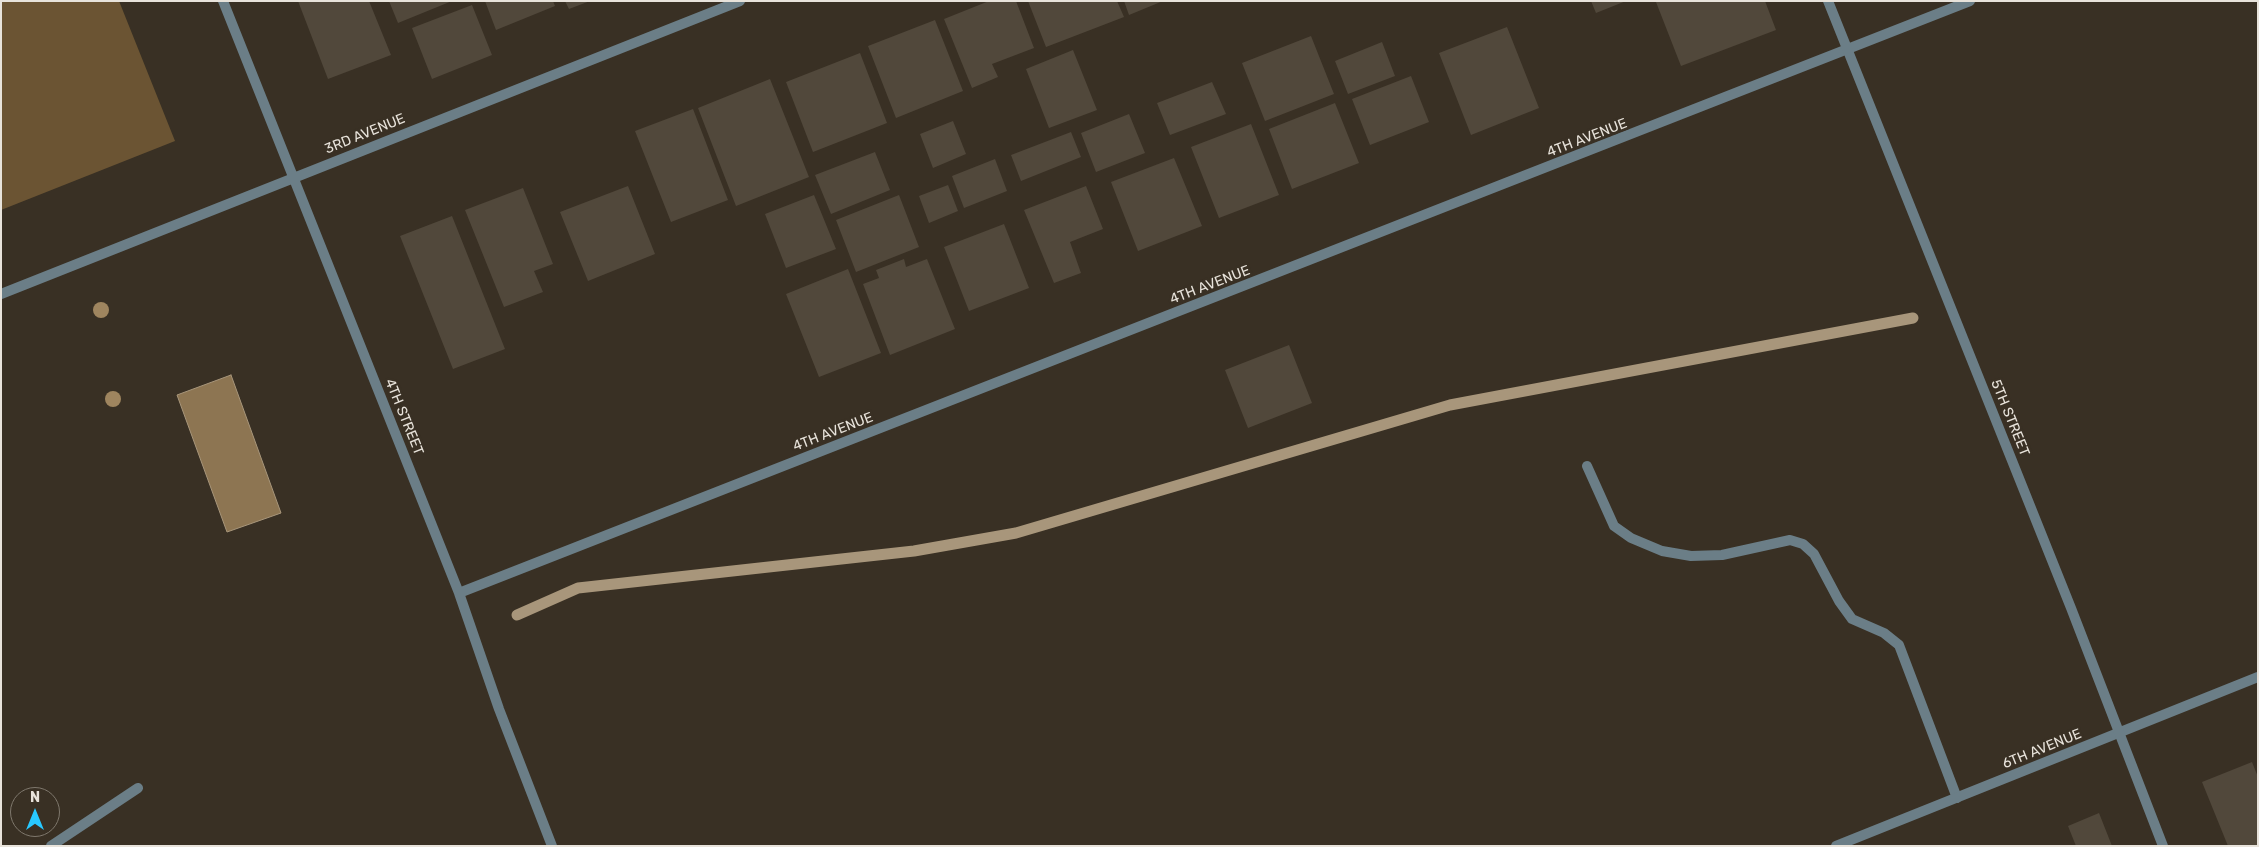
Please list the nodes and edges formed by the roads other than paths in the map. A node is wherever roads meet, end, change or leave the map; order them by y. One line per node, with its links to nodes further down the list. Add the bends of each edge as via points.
1 (223, 1): 6 (street, 4TH STREET)
2 (740, 1): 6 (street, 3RD AVENUE)
3 (1828, 1): 5 (street, 5TH STREET)
4 (1970, 1): 5 (street, 4TH AVENUE)
5 (1848, 50): 9 (street, 4TH AVENUE); 11 (street, 5TH STREET)
6 (295, 177): 7 (street, 3RD AVENUE); 9 (street, 4TH STREET)
7 (1, 294)
8 (1587, 466): 13 (street, via 1614,526 1631,538 1662,551 1691,556 1722,555 1790,540 1803,544 1814,554 1852,618 1884,633 1899,645)
9 (459, 593): 15 (street, 4TH STREET, via 498,709)
10 (2258, 677): 11 (street, 6TH AVENUE)
11 (2119, 733): 13 (street, 6TH AVENUE); 17 (street, 5TH STREET)
12 (138, 788): 14 (street)
13 (1957, 798): 16 (street, 6TH AVENUE)
14 (51, 846)
15 (552, 846)
16 (1836, 846)
17 (2163, 846)

